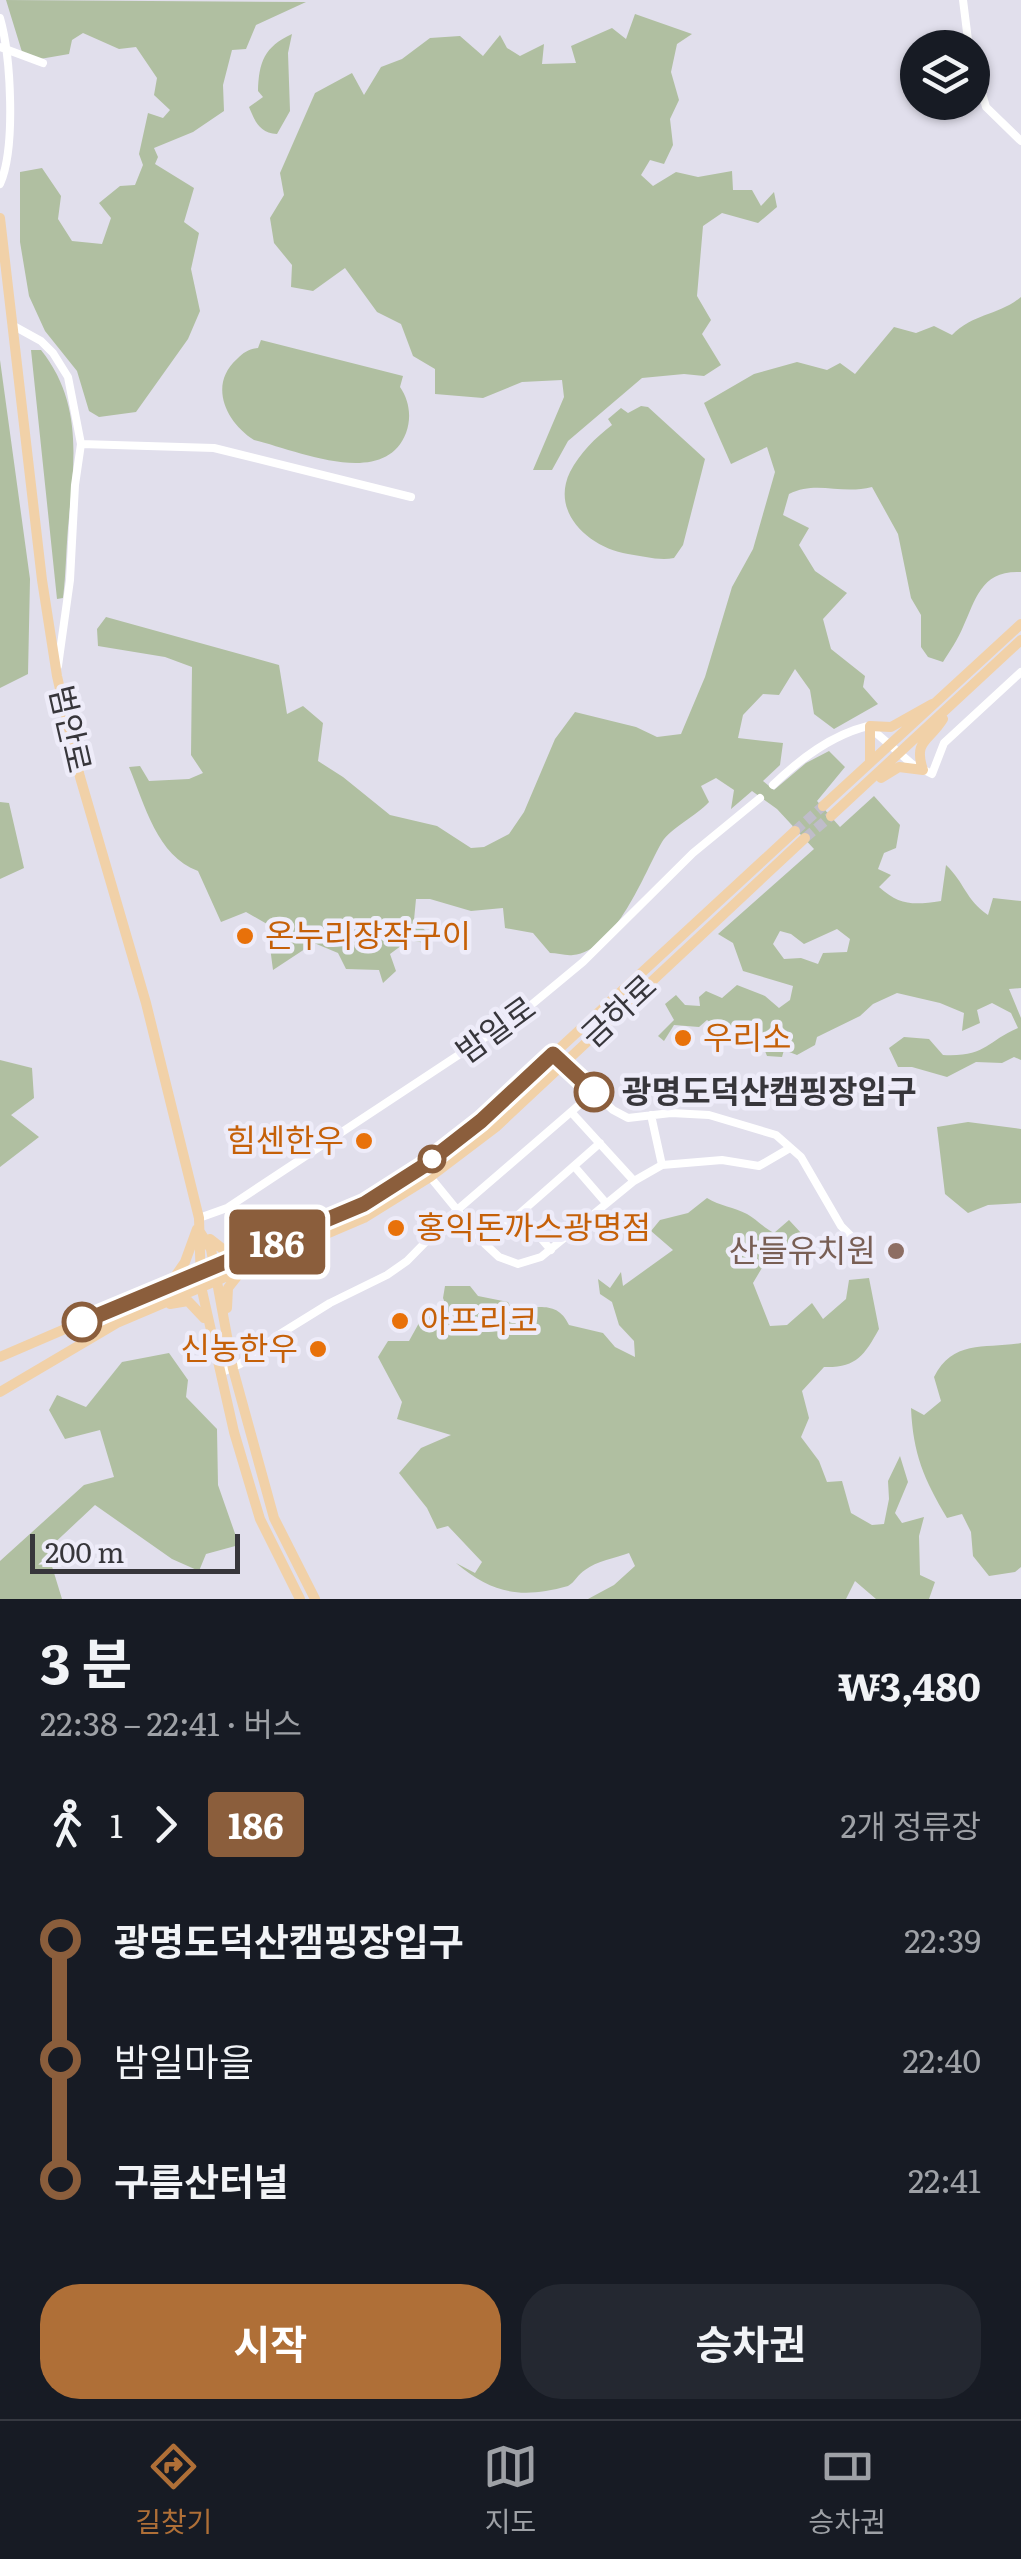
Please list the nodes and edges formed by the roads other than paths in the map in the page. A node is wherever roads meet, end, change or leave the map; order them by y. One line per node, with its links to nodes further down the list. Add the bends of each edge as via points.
1 (963, 0): 3 (street)
2 (0, 18): 4 (street)
3 (967, 30)
4 (4, 49): 5 (street); 8 (street, via 8,165)
5 (43, 63)
6 (990, 111): 7 (street)
7 (1021, 141)
8 (0, 184)
9 (0, 218): 10 (main road, 범안로)
10 (12, 325): 11 (street, via 41,341 68,377); 16 (main road, 범안로)
11 (81, 444): 12 (street, via 214,448); 16 (street)
12 (411, 497)
13 (1021, 624): 17 (main road)
14 (1021, 640): 17 (main road)
15 (1021, 672): 21 (street, via 944,743 932,774)
16 (57, 676): 40 (main road, 범안로)
17 (947, 702): 18 (main road, via 891,728); 19 (main road); 21 (main road, via 940,726 920,746)
18 (870, 726): 19 (street); 20 (main road); 22 (street, via 801,758)
19 (896, 748): 20 (main road); 21 (street); 23 (main road)
20 (870, 763): 23 (main road, via 827,811)
21 (923, 770): 23 (main road, via 895,768)
22 (772, 785)
23 (855, 793)
24 (760, 798): 40 (street, 밤일로, via 519,1016)
25 (553, 1054): 26 (street); 26 (main road, 금하로, via 800,834); 34 (main road, 금하로)
26 (563, 1064): 27 (street); 35 (main road, 금하로, via 496,1128)
27 (594, 1092): 28 (street); 29 (street, via 628,1118)
28 (572, 1113): 30 (street); 38 (street)
29 (652, 1116): 31 (street, via 709,1116 776,1135); 32 (street)
30 (600, 1144): 33 (street); 36 (street)
31 (790, 1148): 32 (street, via 759,1166 722,1160); 44 (street)
32 (662, 1165): 36 (street)
33 (574, 1166): 37 (street); 39 (street)
34 (422, 1167): 35 (street); 42 (main road, 금하로, via 345,1214)
35 (430, 1177): 38 (street); 46 (main road, 금하로, via 364,1218)
36 (634, 1180): 37 (street)
37 (606, 1203): 43 (street)
38 (456, 1211): 41 (street); 55 (street, via 388,1275 280,1334)
39 (520, 1214): 41 (street); 43 (street)
40 (198, 1223): 42 (main road, via 224,1250); 45 (main road, 범안로); 47 (main road, 범안로); 49 (main road)
41 (486, 1244): 43 (street, via 518,1264)
42 (258, 1250): 45 (main road, 금하로)
43 (552, 1250)
44 (866, 1252)
45 (214, 1265): 47 (main road, 금하로); 48 (main road, 범안로)
46 (246, 1269): 48 (main road, 금하로); 53 (main road, via 228,1288)
47 (200, 1270): 49 (main road, 금하로); 50 (main road, 범안로)
48 (215, 1280): 50 (main road, 금하로); 53 (main road, 범안로)
49 (168, 1286): 54 (main road, 금하로)
50 (201, 1286): 51 (main road, 금하로); 52 (main road, 범안로)
51 (159, 1303): 52 (main road, via 188,1301); 57 (main road, 금하로)
52 (210, 1326): 56 (main road, 범안로)
53 (226, 1329): 55 (main road, 범안로)
54 (0, 1358)
55 (233, 1369): 56 (street); 59 (main road, 범안로, via 274,1518)
56 (220, 1373): 58 (main road, 범안로, via 252,1501)
57 (0, 1392)
58 (300, 1599)
59 (315, 1599)

